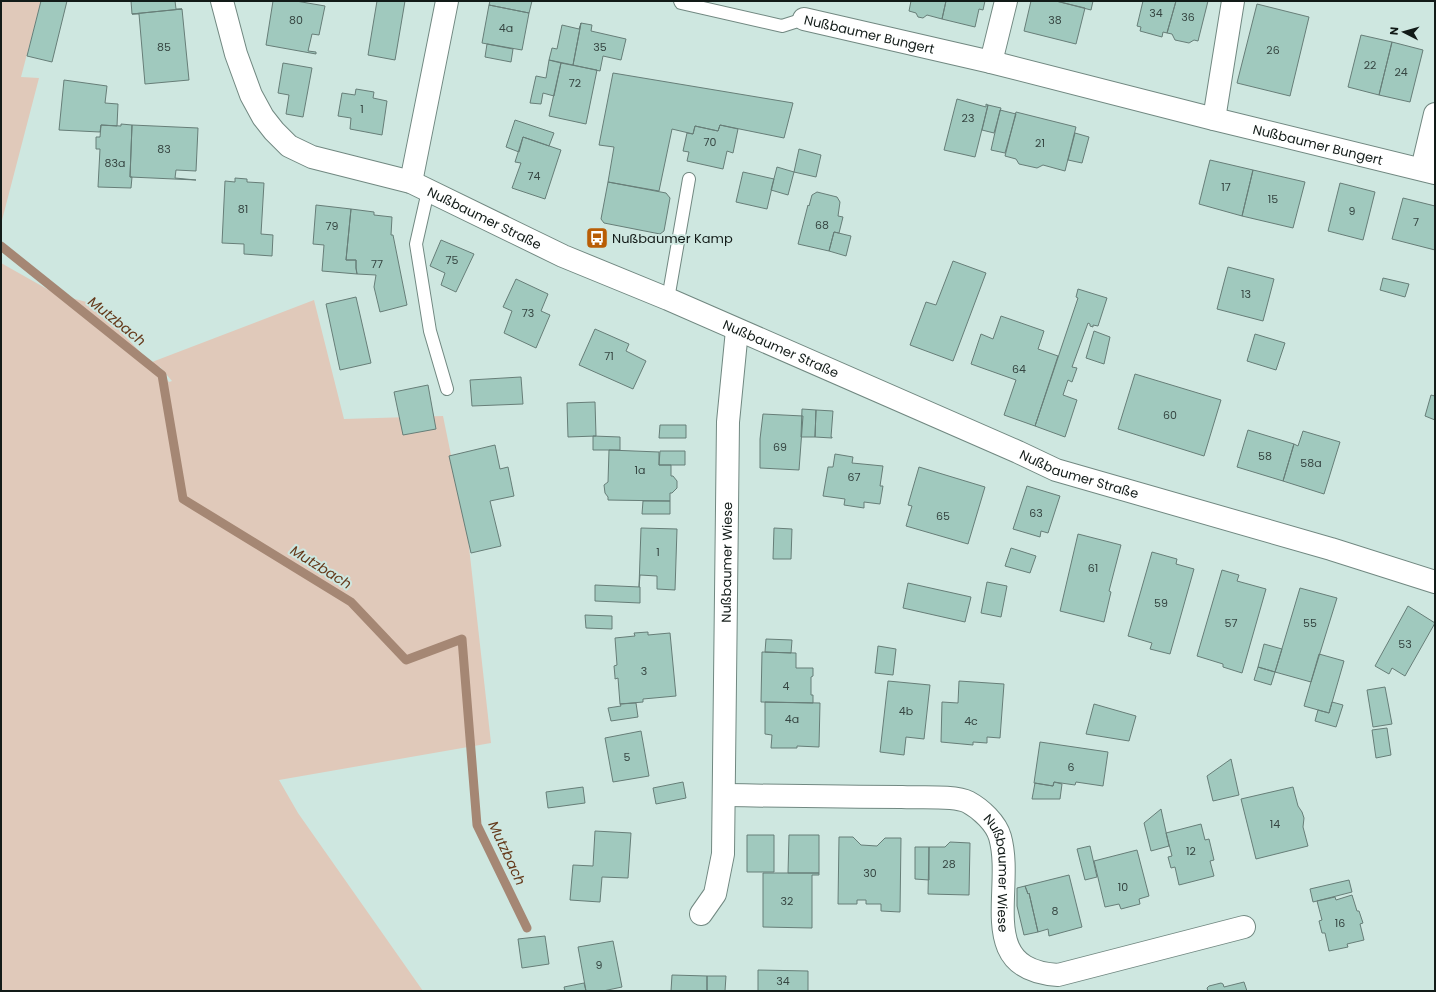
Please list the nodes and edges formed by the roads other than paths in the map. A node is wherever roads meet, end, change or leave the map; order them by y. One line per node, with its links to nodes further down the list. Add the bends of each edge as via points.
1 (222, 1): 12 (street, Nußbaumer Straße, via 236,54 251,95 262,117 289,146 312,157)
2 (447, 1): 12 (street)
3 (680, 1): 6 (lane, Nußbaumer Bungert, via 782,26)
4 (1006, 1): 7 (street)
5 (1233, 1): 9 (street)
6 (804, 19): 7 (street, Nußbaumer Bungert)
7 (991, 62): 9 (street, Nußbaumer Bungert)
8 (1435, 114): 10 (street, Nußbaumer Bungert)
9 (1214, 119): 10 (street, Nußbaumer Bungert)
10 (1429, 171)
11 (689, 179): 13 (lane)
12 (420, 186): 13 (street, Nußbaumer Straße, via 563,256); 15 (lane, via 416,244 430,331)
13 (668, 299): 14 (street, Nußbaumer Straße)
14 (737, 330): 16 (street, Nußbaumer Straße, via 1056,470 1331,549); 17 (street, Nußbaumer Wiese, via 728,422)
15 (448, 389)
16 (1435, 582)
17 (724, 795): 18 (street, Nußbaumer Wiese, via 723,854 716,894); 19 (street, Nußbaumer Wiese, via 967,801 992,821 1000,836 1004,854 1003,931 1006,945 1014,958 1029,969 1044,974 1058,975)
18 (701, 914)
19 (1244, 927)

